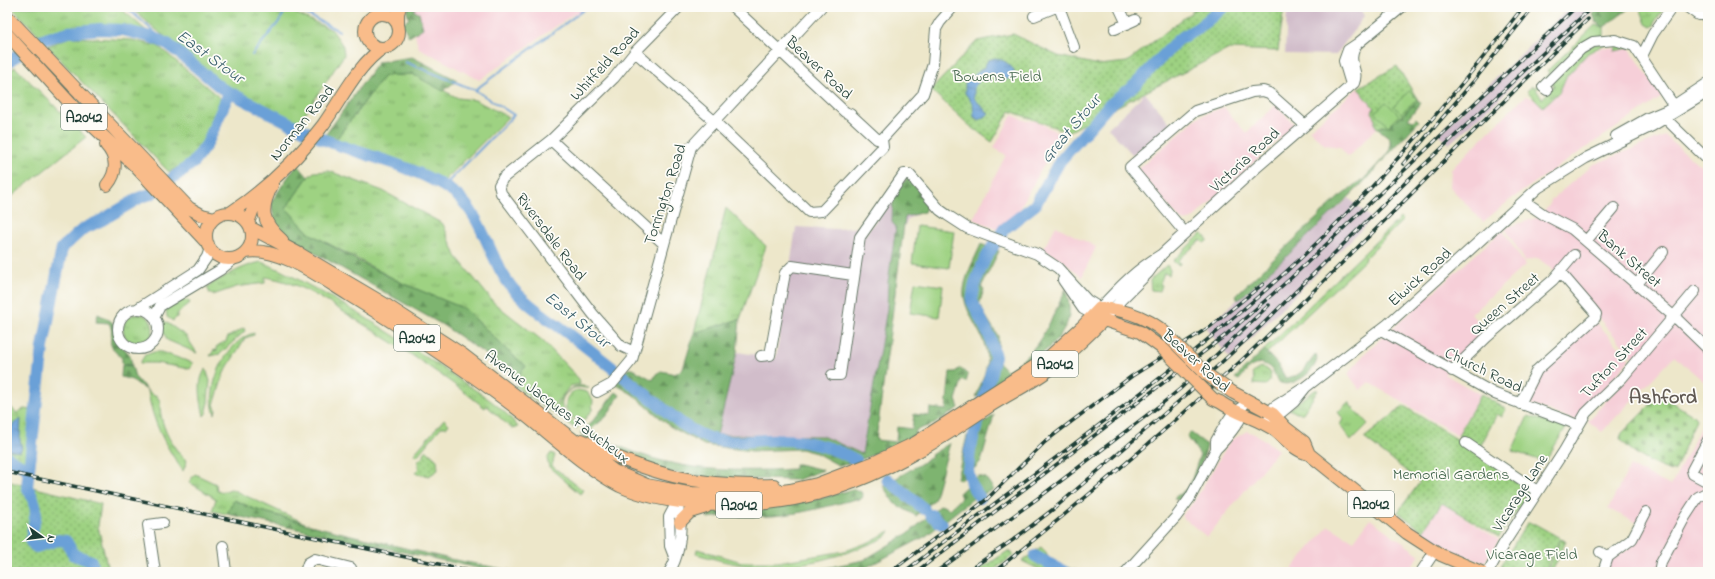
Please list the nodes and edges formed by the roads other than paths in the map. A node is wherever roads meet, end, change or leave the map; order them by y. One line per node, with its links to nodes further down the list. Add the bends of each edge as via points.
1 (400, 7): 15 (main road)
2 (679, 7): 21 (street, Whitfeld Road)
3 (732, 7): 22 (street, Beaver Road)
4 (821, 7): 22 (street, Torrington Road)
5 (953, 7): 32 (street, via 936,29 933,64 922,94)
6 (1057, 7): 13 (street); 20 (street, via 1062,32)
7 (1119, 7): 16 (street, via 1131,22)
8 (1402, 7): 30 (street, Victoria Road, via 1358,44 1351,61 1355,79)
9 (1672, 7): 23 (street, via 1653,34)
10 (1686, 7): 11 (street, via 1700,15)
11 (1708, 9)
12 (386, 10): 15 (main road); 18 (main road, via 368,21)
13 (1040, 12)
14 (7, 16): 36 (main road, A2042)
15 (398, 26): 19 (main road, via 396,41)
16 (1115, 28)
17 (7, 34): 28 (main road, A2042)
18 (366, 37): 19 (main road, via 373,45); 24 (main road, Norman Road, via 368,47)
19 (383, 48): 24 (main road, Norman Road)
20 (1074, 48)
21 (635, 52): 29 (street); 31 (street, Whitfeld Road, via 614,78)
22 (780, 52): 29 (street, Torrington Road); 32 (street, Beaver Road)
23 (1642, 56): 26 (street, via 1634,46 1626,42 1593,42 1581,49 1561,68 1543,87); 27 (street)
24 (364, 66): 34 (main road, Norman Road, via 310,142)
25 (1705, 89): 27 (street, Elwick Road); 27 (street, Elwick Road, via 1671,115)
26 (1547, 90)
27 (1668, 111): 33 (street, via 1695,148); 38 (street, Elwick Road, via 1652,126 1596,152 1538,188)
28 (80, 114): 35 (main road, via 110,150 114,159 114,174); 36 (main road, A2042, via 135,166)
29 (714, 121): 32 (street, via 809,212 822,211); 45 (street, Torrington Road, via 691,147)
30 (1305, 126): 43 (street, Victoria Road); 43 (street, via 1269,93 1252,92 1195,111 1130,167)
31 (551, 140): 45 (street); 64 (street, Riversdale Road, via 503,178 499,185 501,194 593,314 621,346)
32 (883, 143)
33 (1708, 160)
34 (274, 180): 37 (main road, Norman Road); 47 (main road, via 263,209 265,218 274,232)
35 (107, 185)
36 (161, 186): 41 (main road, A2042, via 195,212); 46 (main road, A2042)
37 (258, 195): 40 (main road, Norman Road); 42 (main road, Norman Road)
38 (1524, 201): 44 (street, Bank Street, via 1543,214 1563,222); 61 (street, Elwick Road)
39 (1614, 208): 44 (street)
40 (230, 213): 41 (main road); 42 (main road, via 244,218)
41 (215, 218): 46 (main road, via 207,230)
42 (249, 225): 47 (main road, Avenue Jacques Faucheux / A2042); 50 (main road, via 252,241)
43 (1185, 233): 49 (street, Victoria Road)
44 (1586, 241): 54 (street, Bank Street)
45 (663, 243): 64 (street, Torrington Road)
46 (209, 246): 50 (main road, via 221,258); 57 (street, via 207,258 198,270)
47 (294, 250): 74 (main road, Avenue Jacques Faucheux / A2042, via 456,350)
48 (1663, 252): 54 (street)
49 (1162, 254): 56 (street, Victoria Road, via 1148,273); 58 (street, Victoria Road, via 1141,266 1123,282)
50 (241, 255): 60 (street, via 160,306); 85 (main road, Avenue Jacques Faucheux / A2042, via 260,251 269,253 321,278 444,356 523,413 607,479 649,497)
51 (1574, 255): 52 (street, Queen Street)
52 (1561, 273): 66 (street, Queen Street); 71 (street, via 1596,314 1595,318 1537,370)
53 (853, 275): 58 (street, Beaver Road, via 862,233 902,177 907,174 912,176 947,216 967,228 1045,259 1058,272 1083,310); 65 (street, via 792,266 785,273 770,355); 67 (street, via 840,375)
54 (1637, 284): 59 (street, Bank Street)
55 (1695, 291): 59 (street, Tufton Street)
56 (1114, 308): 58 (main road, Beaver Road); 62 (main road, Beaver Road / A2042, via 1151,322 1164,330)
57 (137, 309): 60 (street, via 150,313); 60 (street, via 126,313 118,324 120,338 127,346 137,350 153,342 158,330)
58 (1099, 314): 62 (main road, Beaver Road / A2042); 69 (main road, Avenue Jacques Faucheux / A2042, via 1050,369)
59 (1674, 316): 63 (street, Bank Street); 76 (street, Tufton Street, via 1622,378 1586,413)
60 (154, 318)
61 (1380, 330): 66 (street, Church Road); 73 (street, Elwick Road, via 1306,387 1294,402 1278,414)
62 (1167, 344): 70 (main road, Beaver Road / A2042, bridge, via 1206,374); 72 (main road, Beaver Road / A2042, bridge, via 1213,399)
63 (1708, 350)
64 (634, 352): 68 (street, Torrington Road, via 632,360 612,384)
65 (762, 356)
66 (1452, 371): 71 (street, Church Road)
67 (832, 376)
68 (596, 392)
69 (1000, 394): 79 (main road, Avenue Jacques Faucheux / A2042, via 955,418); 79 (main road, Avenue Jacques Faucheux / A2042, via 952,432)
70 (1247, 400): 72 (street); 73 (main road, A2042)
71 (1520, 404): 76 (street, Church Road, via 1568,420)
72 (1238, 414): 75 (main road, A2042); 98 (street, via 1239,421 1216,449 1190,498)
73 (1273, 414): 75 (street, Elwick Road); 80 (main road, A2042, via 1304,442)
74 (555, 424): 81 (main road, via 620,460 678,478 733,485); 85 (main road, Avenue Jacques Faucheux / A2042, via 614,471)
75 (1265, 424): 80 (main road, A2042, via 1299,452)
76 (1577, 428): 83 (street, Vicarage Lane)
77 (1708, 440): 82 (street, via 1692,470 1693,474)
78 (1466, 443): 83 (street)
79 (917, 448): 81 (main road, Avenue Jacques Faucheux / A2042, via 881,471)
80 (1309, 454): 91 (main road, A2042, via 1400,527)
81 (835, 481): 85 (main road, Avenue Jacques Faucheux / A2042, via 757,494); 86 (main road, Avenue Jacques Faucheux / A2042, via 818,495 785,502)
82 (1708, 482)
83 (1537, 491): 101 (street, Vicarage Lane)
84 (1708, 492): 103 (street, via 1698,497 1685,517 1661,562)
85 (678, 497): 86 (main road, Avenue Jacques Faucheux / A2042); 88 (street); 92 (street, via 669,517 670,546)
86 (713, 504): 88 (main road, Avenue Jacques Faucheux / A2042, via 690,512)
87 (1646, 512): 102 (street, via 1632,539 1604,554)
88 (680, 522): 92 (street)
89 (163, 523): 94 (street, via 148,525)
90 (223, 546): 95 (street, via 228,558)
91 (1435, 551): 99 (street); 100 (main road, A2042)
92 (675, 559): 97 (street)
93 (351, 568): 96 (street, via 315,558 308,563)
94 (155, 572)
95 (226, 572)
96 (305, 572)
97 (669, 572)
98 (1126, 572)
99 (1421, 572)
100 (1481, 572)
101 (1488, 572)
102 (1603, 572)
103 (1659, 572)

